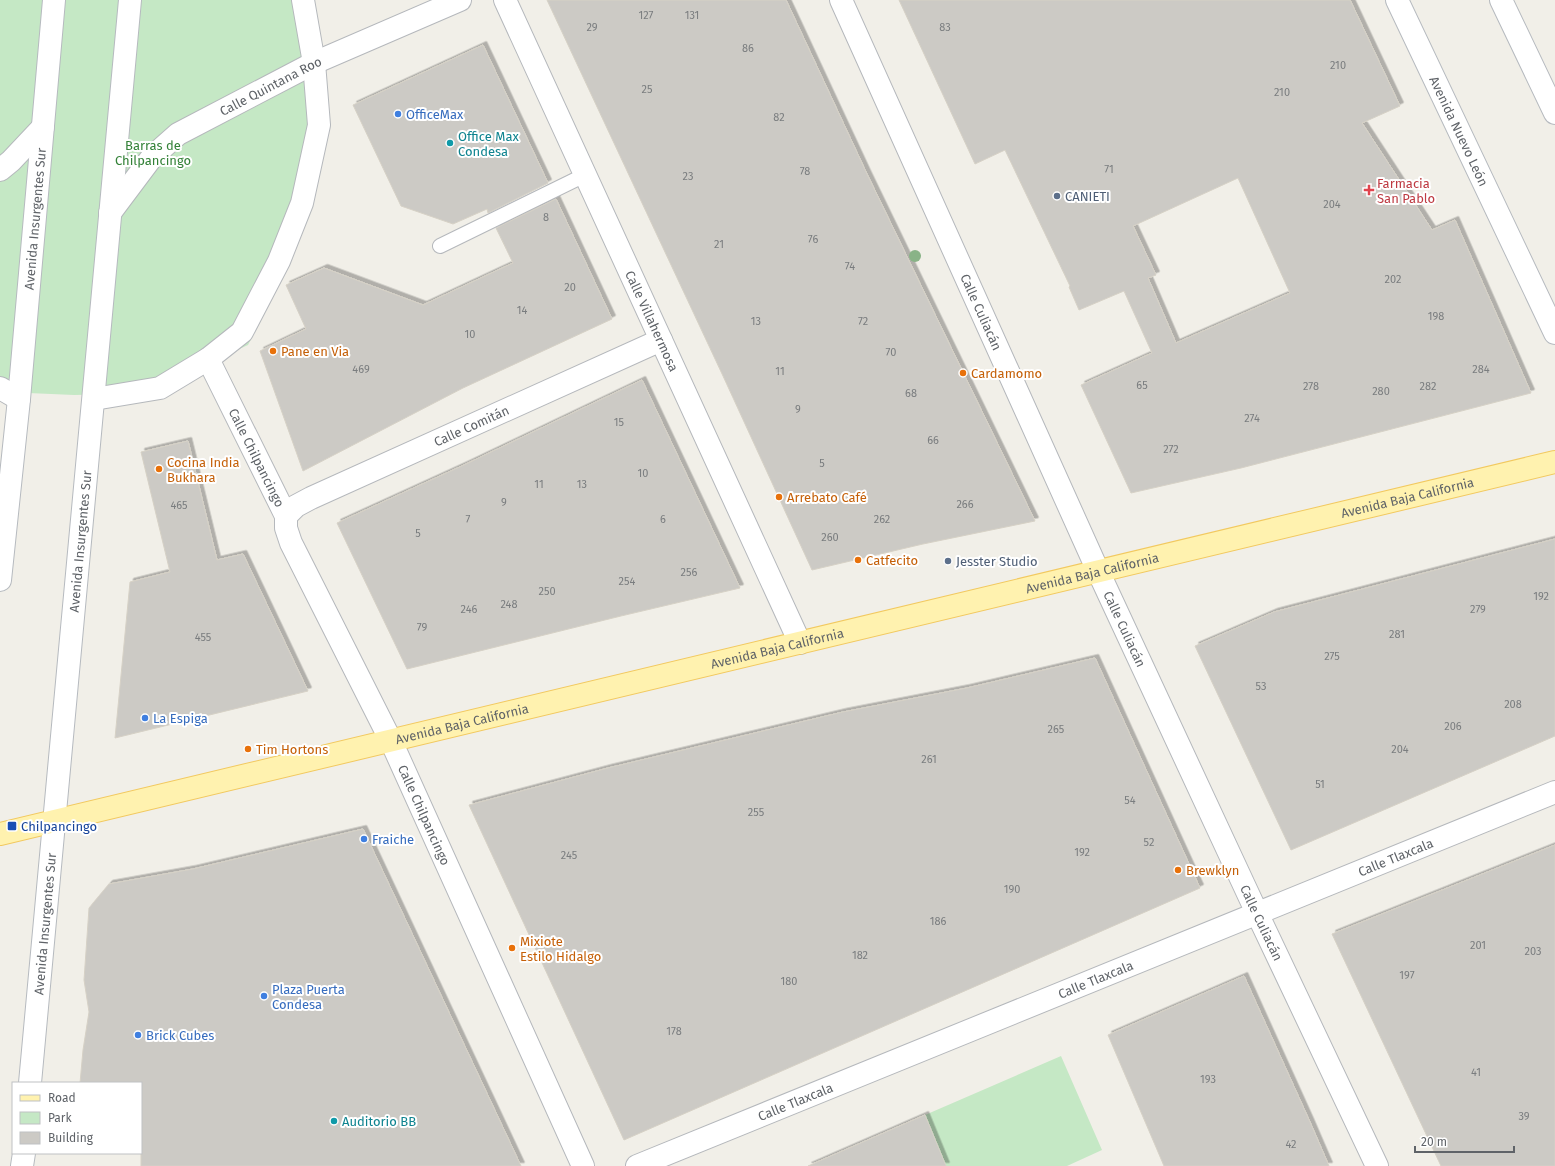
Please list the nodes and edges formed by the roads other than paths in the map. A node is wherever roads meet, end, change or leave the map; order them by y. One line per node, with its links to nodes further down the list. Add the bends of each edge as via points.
1 (54, 0): 11 (street, Avenida Insurgentes Sur)
2 (130, 0): 14 (street, Avenida Insurgentes Sur)
3 (303, 0): 9 (street)
4 (460, 0): 9 (street, Calle Quintana Roo)
5 (505, 0): 13 (street, Calle Villahermosa)
6 (841, 0): 26 (street, Calle Culiacán)
7 (1397, 0): 16 (street, Avenida Nuevo León)
8 (1501, 0): 10 (street)
9 (314, 64): 14 (street, Calle Quintana Roo, via 178,134 152,157); 20 (street, via 319,125 302,203 279,261 242,332)
10 (1555, 113)
11 (44, 127): 12 (street); 22 (street, Avenida Insurgentes Sur)
12 (0, 170)
13 (585, 175): 15 (lane); 19 (street, Calle Villahermosa)
14 (110, 213): 23 (street, Avenida Insurgentes Sur)
15 (440, 246)
16 (1521, 262): 17 (street, Avenida Nuevo León); 18 (street, Avenida Nuevo León)
17 (1555, 296)
18 (1555, 333)
19 (661, 340): 25 (street, Calle Comitán, via 311,498 296,506); 28 (street, Calle Villahermosa)
20 (208, 359): 23 (street, via 160,388); 25 (street, Calle Chilpancingo)
21 (0, 388): 22 (street)
22 (19, 399): 27 (street, Avenida Insurgentes Sur)
23 (94, 399): 31 (street, Avenida Insurgentes Sur)
24 (1555, 462): 26 (main road, Avenida Baja California)
25 (286, 516): 29 (street, Calle Chilpancingo, via 286,528 291,543)
26 (1098, 571): 28 (main road, Avenida Baja California); 33 (street, Calle Culiacán)
27 (0, 580)
28 (800, 643): 29 (main road, Avenida Baja California)
29 (391, 741): 31 (main road, Avenida Baja California); 37 (street, Calle Chilpancingo)
30 (1555, 792): 33 (street, Calle Tlaxcala)
31 (55, 821): 32 (main road, Avenida Baja California); 34 (street, Avenida Insurgentes Sur)
32 (0, 834)
33 (1257, 913): 38 (street, Calle Tlaxcala); 39 (street, Calle Culiacán)
34 (30, 1082)
35 (24, 1154): 36 (street)
36 (22, 1166)
37 (583, 1166)
38 (637, 1166)
39 (1377, 1166)

